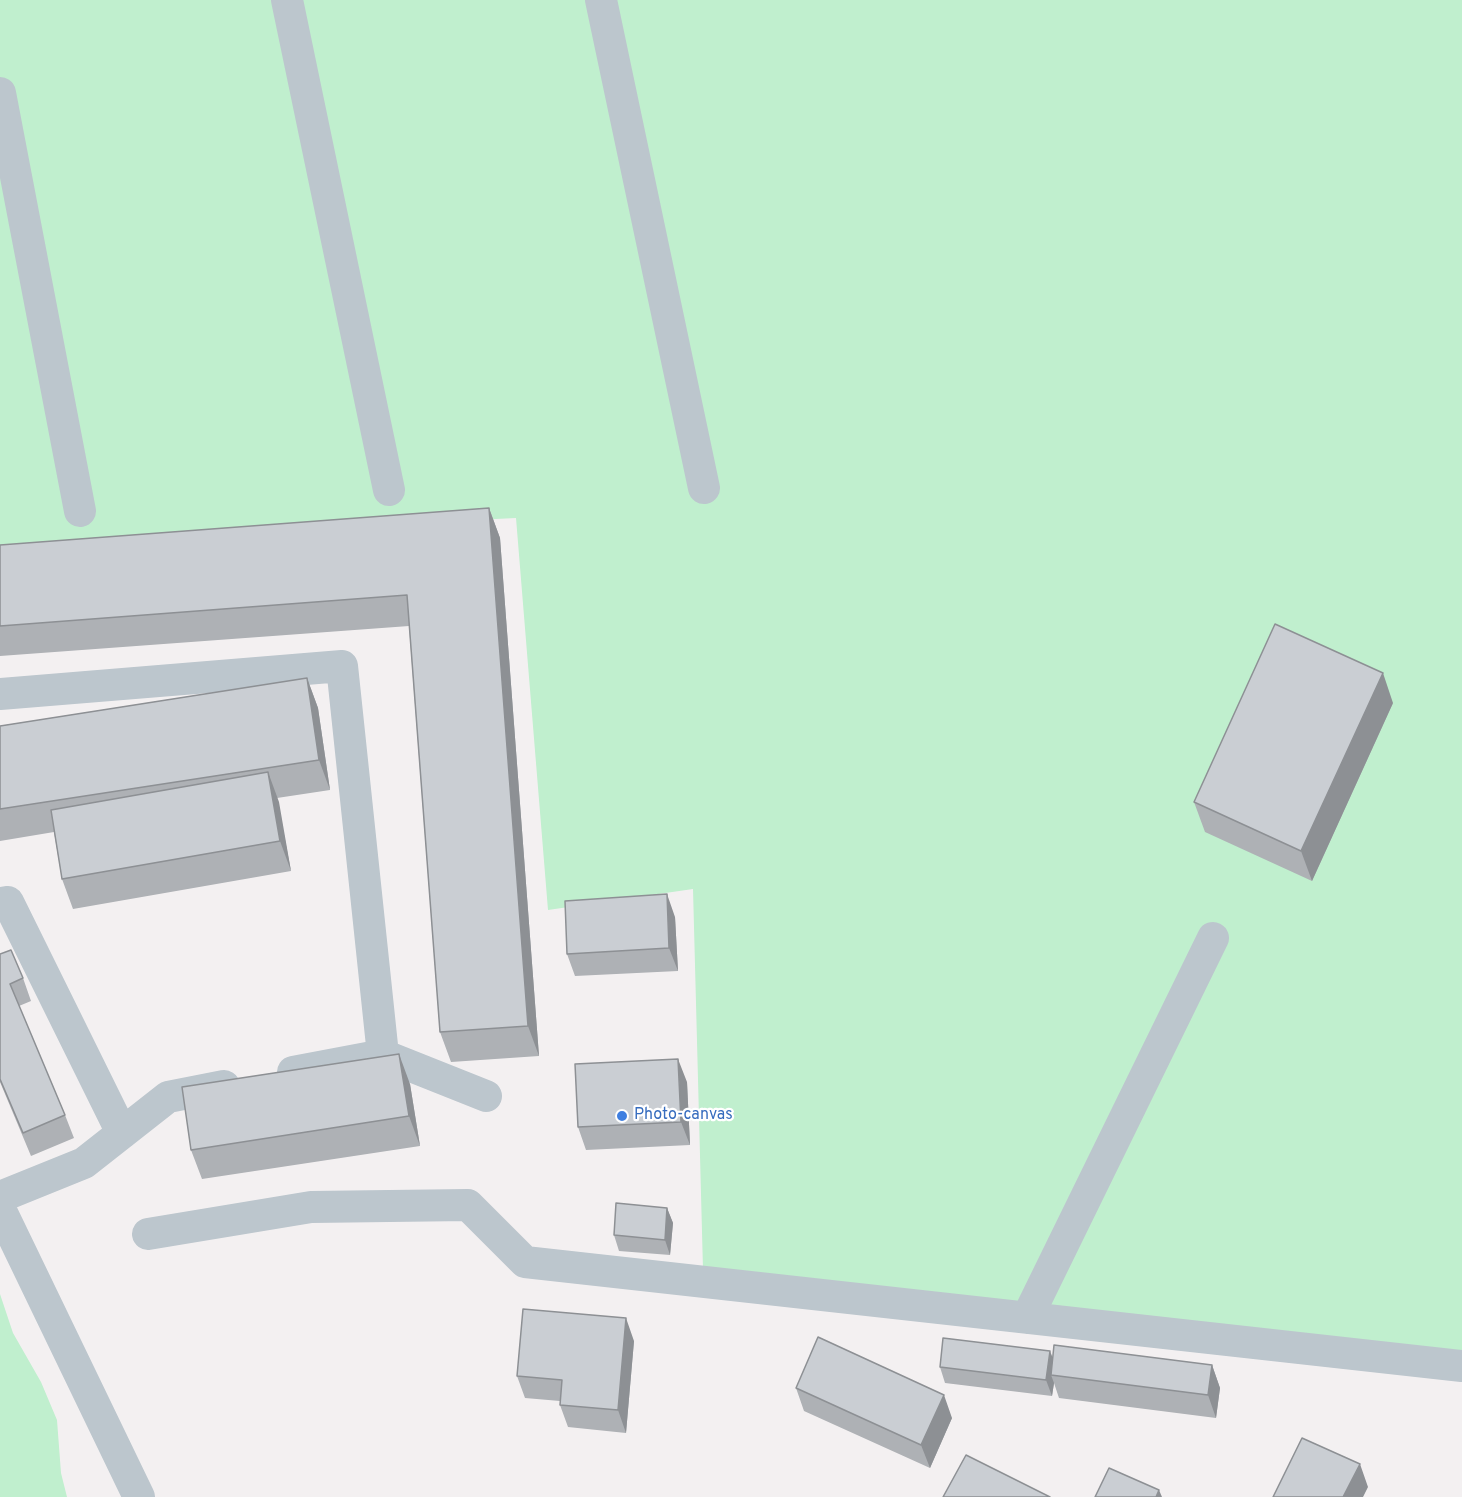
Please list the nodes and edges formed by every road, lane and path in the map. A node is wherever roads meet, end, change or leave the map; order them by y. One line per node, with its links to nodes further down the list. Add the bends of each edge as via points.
1 (287, 0): 5 (lane)
2 (601, 0): 4 (lane)
3 (0, 93): 6 (lane)
4 (704, 488)
5 (388, 490)
6 (80, 511)
7 (0, 694): 10 (lane, via 342,666)
8 (0, 903): 12 (lane, via 8,902)
9 (1213, 938): 16 (lane)
10 (383, 1054): 11 (lane); 12 (lane, via 168,1097)
11 (486, 1096)
12 (122, 1133): 13 (lane, via 84,1163)
13 (0, 1197)
14 (0, 1209): 18 (lane)
15 (148, 1234): 16 (lane, via 311,1207 468,1205 525,1262)
16 (1026, 1318): 17 (lane)
17 (1462, 1366)
18 (139, 1497)

